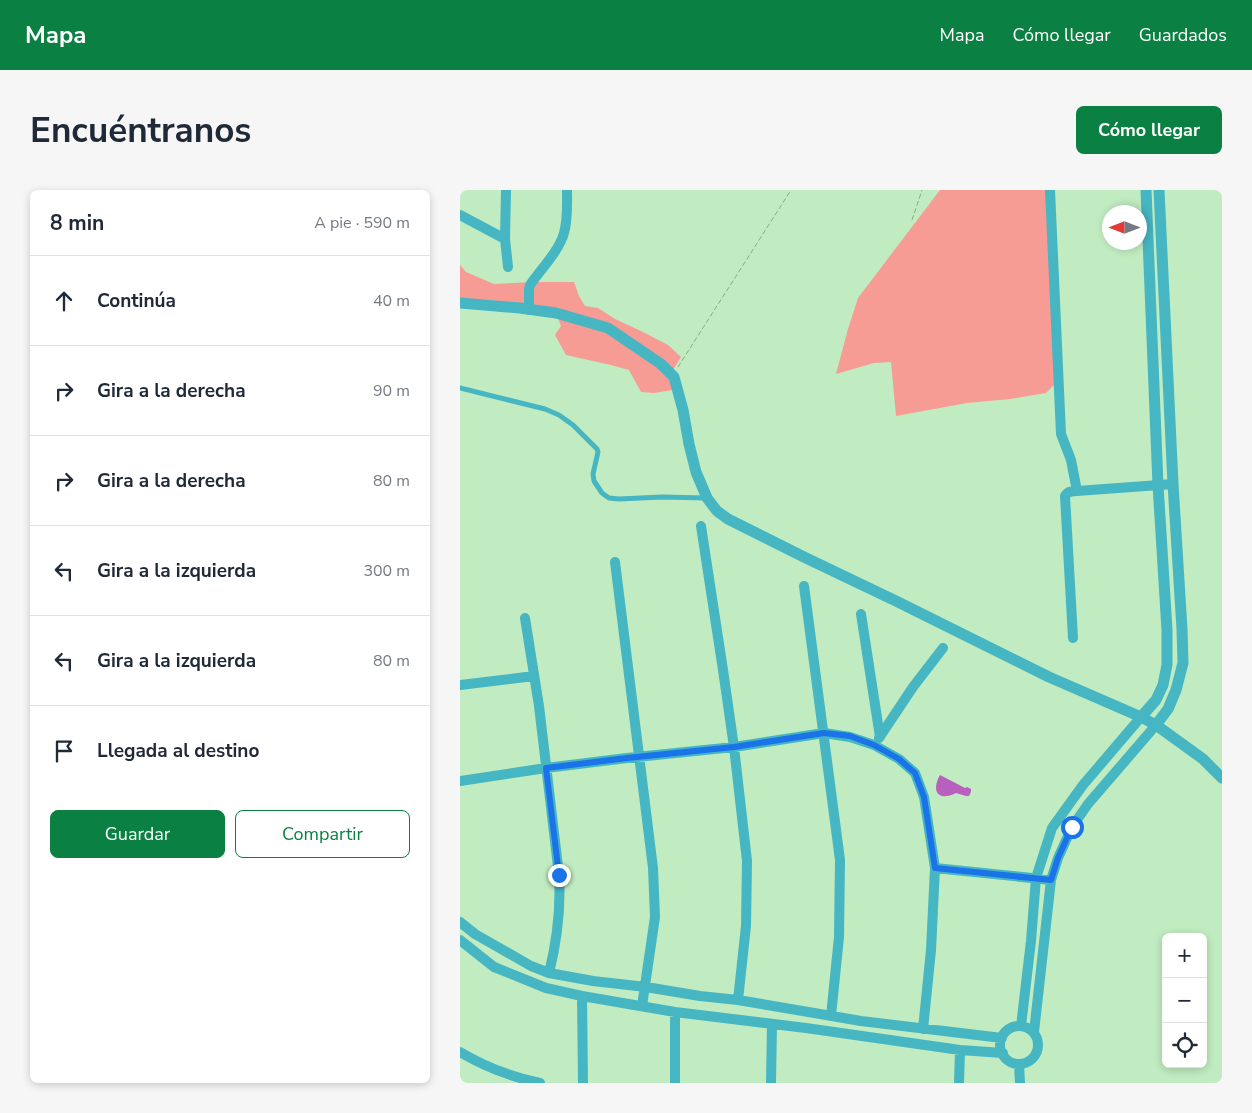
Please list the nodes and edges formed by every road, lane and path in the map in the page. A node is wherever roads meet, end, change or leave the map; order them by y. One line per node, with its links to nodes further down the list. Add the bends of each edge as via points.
1 (506, 190): 10 (street)
2 (567, 190): 13 (street, via 564,234 530,285)
3 (791, 190): 16 (path)
4 (922, 190): 9 (path)
5 (1050, 190): 22 (street, via 1061,434)
6 (1146, 190): 15 (street)
7 (1159, 190): 14 (street)
8 (460, 215): 10 (street)
9 (912, 220)
10 (505, 239): 11 (street)
11 (508, 267)
12 (460, 303): 13 (street)
13 (529, 310): 16 (street, via 556,313 608,328)
14 (1165, 311): 15 (street); 19 (street)
15 (1151, 312): 18 (street)
16 (674, 376): 23 (street, via 696,472)
17 (460, 388): 23 (lane, via 545,409 573,425 597,449 594,481 609,498)
18 (1155, 422): 19 (street); 21 (street)
19 (1170, 422): 20 (street)
20 (1173, 484): 21 (street); 29 (street)
21 (1158, 485): 22 (street); 30 (street)
22 (1077, 491): 31 (street, via 1065,496)
23 (707, 498): 35 (street, via 728,519 1049,677)
24 (701, 526): 39 (street)
25 (615, 562): 40 (street)
26 (804, 586): 37 (street)
27 (861, 614): 38 (street)
28 (525, 618): 33 (street)
29 (1182, 629): 30 (street); 36 (street, via 1183,663 1176,690)
30 (1167, 630): 35 (street, via 1167,665 1163,685 1156,700)
31 (1073, 638)
32 (943, 648): 38 (street)
33 (534, 676): 34 (street); 42 (street)
34 (460, 685)
35 (1141, 717): 36 (street); 41 (street)
36 (1156, 725): 43 (street); 45 (street, via 1203,759)
37 (824, 733): 38 (street); 39 (street); 60 (street, via 840,860 839,936)
38 (877, 741): 48 (street, via 915,773 924,797)
39 (734, 747): 40 (street); 56 (street, via 746,861 746,926)
40 (640, 756): 42 (street); 54 (street, via 653,868 655,917)
41 (1105, 759): 43 (street); 44 (street)
42 (546, 768): 46 (street); 53 (street, via 560,897)
43 (1117, 770): 47 (street)
44 (1092, 775): 47 (street); 49 (street, via 1052,828)
45 (1222, 778)
46 (460, 781)
47 (1103, 786): 50 (street, via 1072,827)
48 (935, 868): 49 (street); 64 (street, via 932,950)
49 (1036, 878): 50 (street); 62 (street)
50 (1051, 880): 65 (street)
51 (460, 922): 53 (street, via 523,962)
52 (460, 940): 55 (street, via 494,967 546,988)
53 (549, 972): 54 (street)
54 (646, 987): 56 (street); 57 (street)
55 (582, 996): 57 (street); 72 (street)
56 (738, 1000): 59 (street)
57 (642, 1006): 58 (street)
58 (675, 1012): 61 (street); 73 (street)
59 (807, 1012): 60 (street); 63 (street)
60 (830, 1016): 64 (street)
61 (772, 1024): 63 (street); 74 (street)
62 (1021, 1026): 65 (street); 66 (street, via 1009,1029)
63 (806, 1028): 67 (street)
64 (923, 1029): 66 (street)
65 (1034, 1032): 70 (street, via 1038,1046 1036,1055)
66 (1002, 1038): 69 (street)
67 (960, 1050): 69 (street); 75 (street)
68 (460, 1052): 71 (street, via 479,1063)
69 (1003, 1054): 70 (street)
70 (1019, 1064): 76 (street)
71 (540, 1083)
72 (583, 1083)
73 (675, 1083)
74 (771, 1083)
75 (959, 1083)
76 (1020, 1083)

